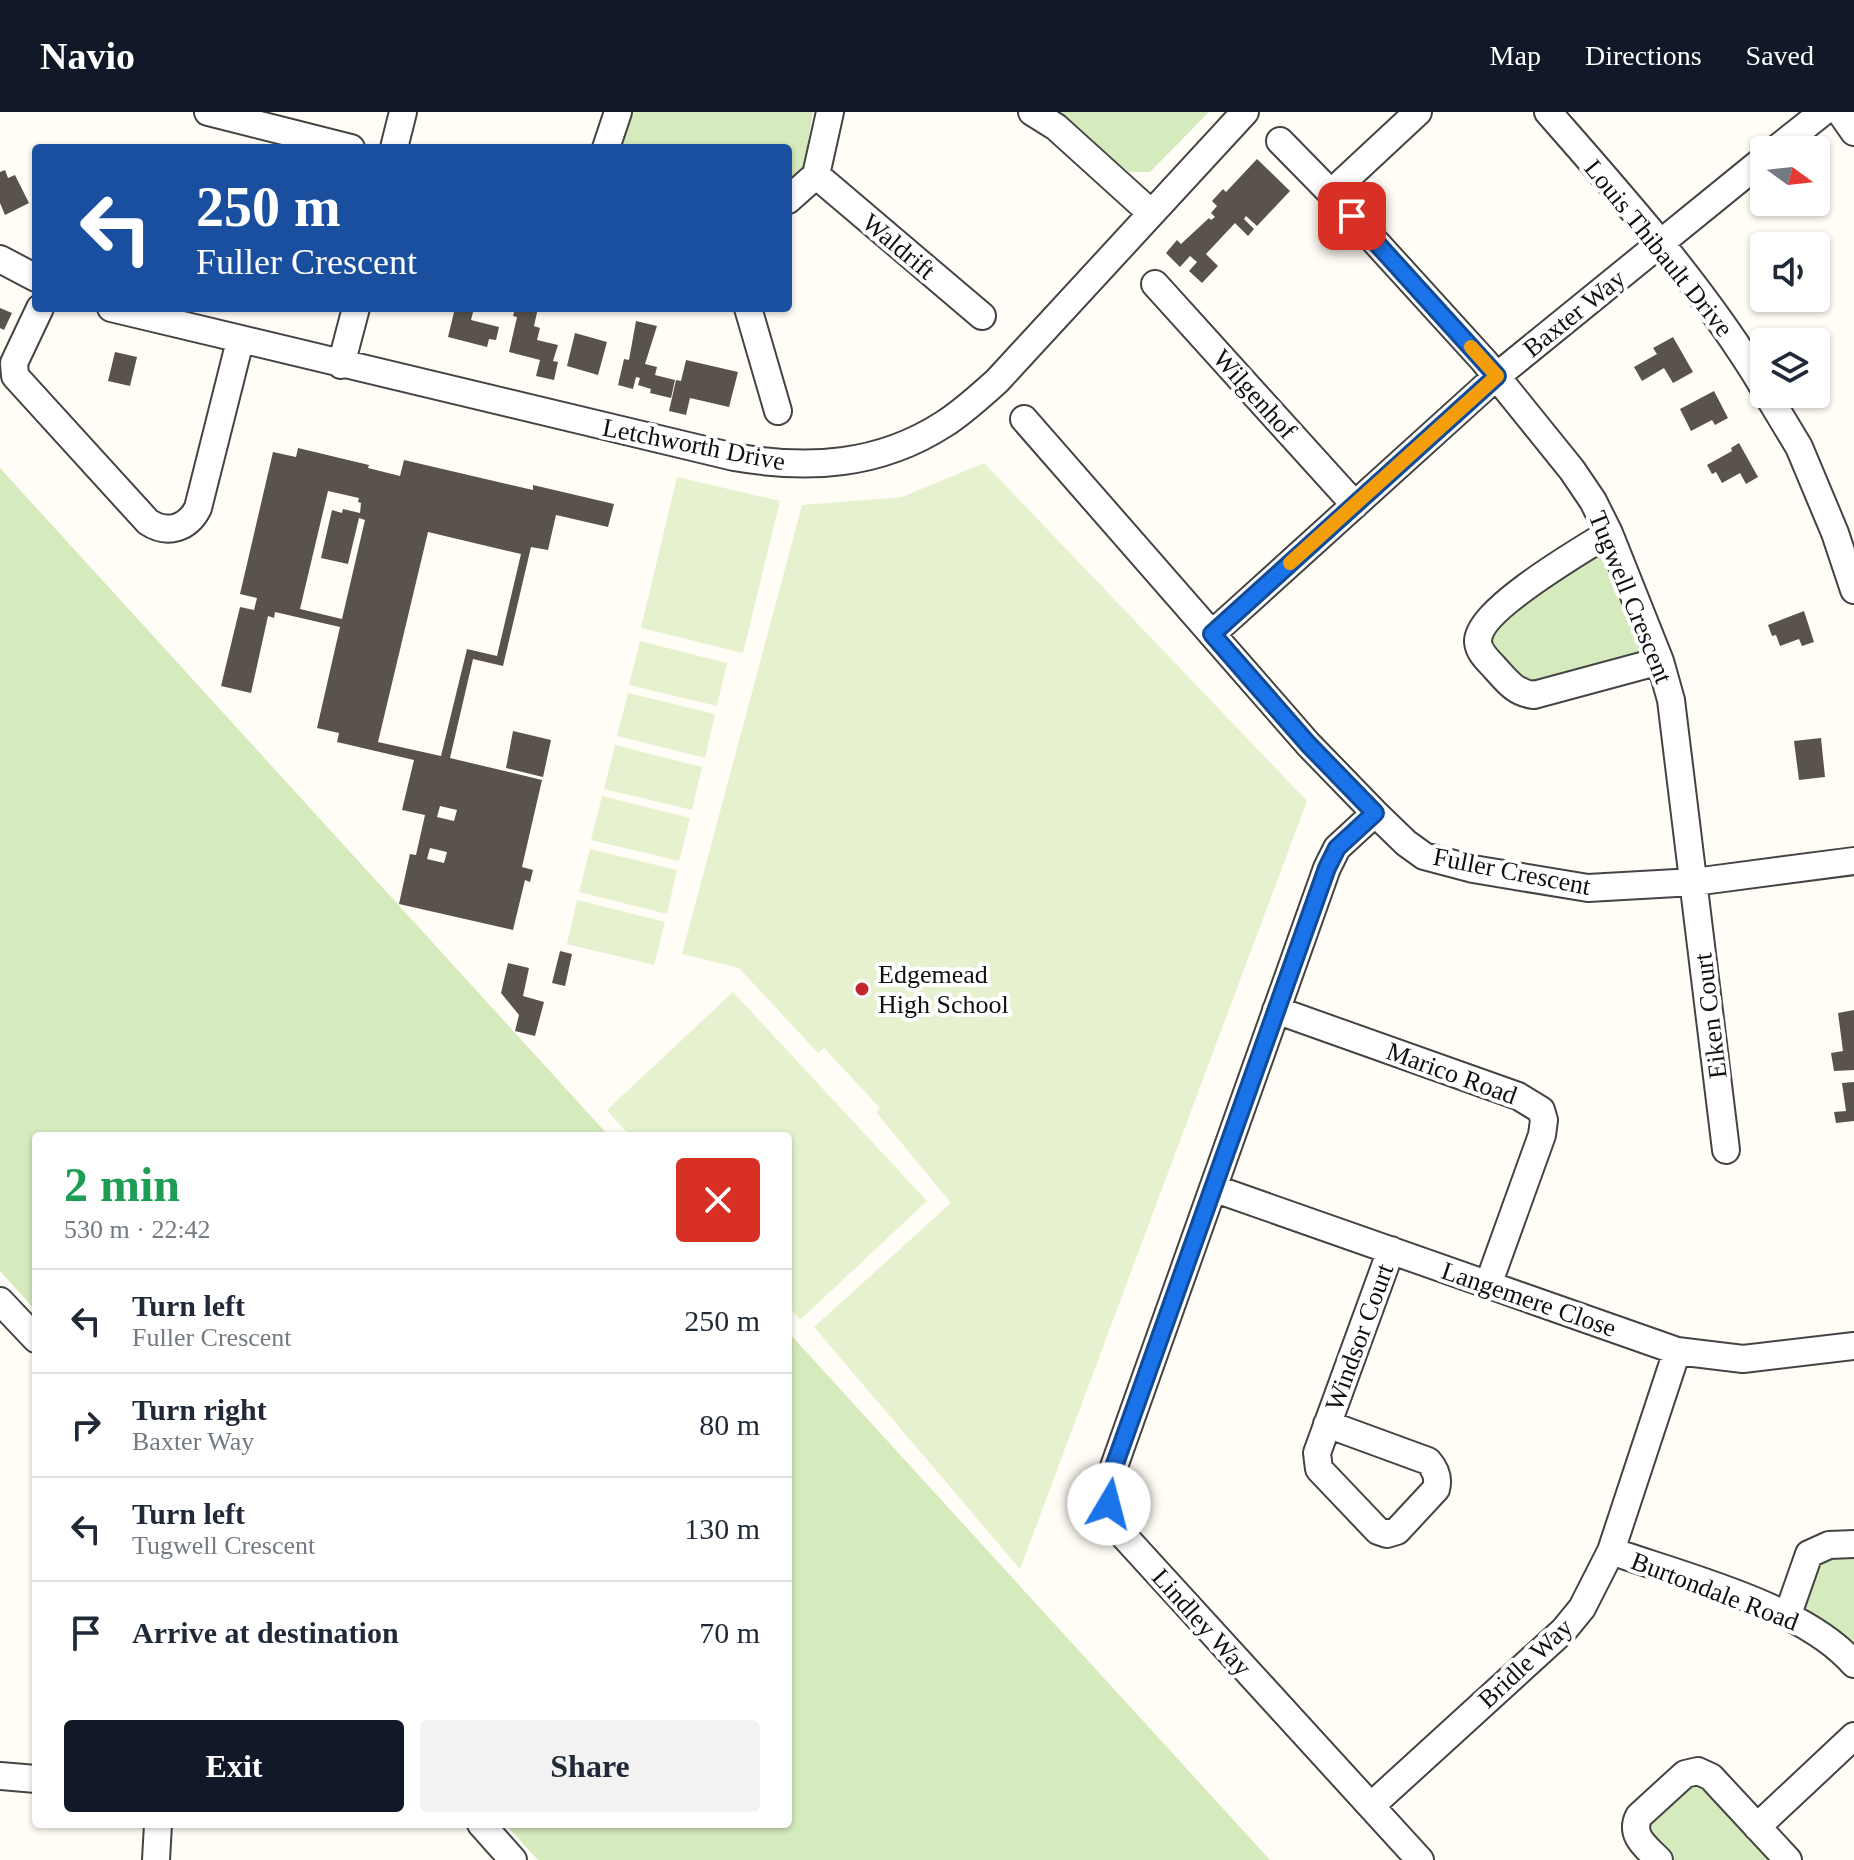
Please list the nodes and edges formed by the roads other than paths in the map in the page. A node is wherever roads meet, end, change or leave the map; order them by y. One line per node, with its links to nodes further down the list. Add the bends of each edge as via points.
1 (208, 112): 14 (street)
2 (403, 112): 15 (street)
3 (618, 112): 16 (street)
4 (830, 112): 18 (street)
5 (1032, 112): 21 (street, via 1056,127)
6 (1245, 112): 21 (street, Letchworth Drive)
7 (1418, 112): 19 (street)
8 (1548, 112): 22 (street, Louis Thibault Drive)
9 (1823, 112): 12 (street)
10 (1840, 112): 11 (street)
11 (1854, 132)
12 (1793, 136)
13 (1280, 141): 19 (street, Tugwell Crescent)
14 (335, 144)
15 (395, 144)
16 (607, 144)
17 (1750, 170): 22 (street, Baxter Way)
18 (816, 175): 20 (street); 30 (street, Waldrift)
19 (1331, 193): 34 (street, Tugwell Crescent)
20 (792, 196)
21 (1151, 213): 33 (street, Letchworth Drive, via 969,406 920,437 852,460 792,465 734,457)
22 (1661, 242): 32 (street, Louis Thibault Drive); 34 (street, Baxter Way)
23 (0, 259): 24 (street)
24 (32, 276)
25 (1155, 284): 38 (street, Wilgenhof)
26 (38, 312): 31 (street, via 14,363 15,376 148,522 161,528 185,524 198,508)
27 (127, 312): 31 (street, Letchworth Drive)
28 (355, 312): 33 (street)
29 (749, 312): 36 (street)
30 (982, 316)
31 (240, 341): 33 (street, Letchworth Drive)
32 (1750, 364)
33 (341, 365)
34 (1497, 376): 38 (street, Baxter Way); 39 (street, Tugwell Crescent, via 1572,470)
35 (1775, 408): 40 (street, via 1799,447)
36 (778, 411)
37 (1024, 419): 41 (street, Fuller Crescent)
38 (1355, 505): 41 (street, Baxter Way)
39 (1609, 533): 42 (street, Tugwell Crescent); 42 (street, via 1527,585 1482,626 1479,647 1515,690 1534,695)
40 (1854, 590)
41 (1212, 634): 43 (street, Fuller Crescent)
42 (1660, 661): 45 (street, Tugwell Crescent, via 1671,700)
43 (1375, 813): 45 (street, Fuller Crescent, via 1424,856 1473,869 1588,888); 46 (street, Lindley Way, via 1337,848)
44 (1854, 861): 45 (street, Fuller Crescent)
45 (1694, 882): 47 (street, Eiken Court)
46 (1276, 1010): 48 (street, Lindley Way); 50 (street, Marico Road, via 1518,1096 1541,1110 1539,1143)
47 (1726, 1150)
48 (1213, 1188): 49 (street, Langemere Close); 63 (street, Lindley Way, via 1111,1475 1109,1504 1124,1536)
49 (1391, 1250): 50 (street, Langemere Close); 55 (street, Windsor Court)
50 (1488, 1285): 54 (street, Langemere Close)
51 (2, 1306): 52 (street)
52 (32, 1335)
53 (1854, 1346): 54 (street, Langemere Close, via 1743,1359)
54 (1677, 1351): 57 (street, Bridle Way)
55 (1327, 1424): 55 (street, Windsor Court, via 1317,1453 1319,1469 1378,1531 1397,1531 1436,1489 1434,1467)
56 (1854, 1544): 58 (street, via 1829,1545 1809,1554)
57 (1611, 1551): 58 (street, Burtondale Road); 63 (street, Bridle Way, via 1582,1608 1564,1630)
58 (1788, 1614): 59 (street, Burtondale Road)
59 (1854, 1664)
60 (1854, 1736): 64 (street)
61 (0, 1776): 62 (street)
62 (32, 1779)
63 (1371, 1806): 69 (street, Lindley Way)
64 (1757, 1827): 70 (street, via 1711,1777 1691,1771 1636,1822 1639,1839); 71 (street)
65 (158, 1828): 67 (street)
66 (485, 1828): 68 (street)
67 (156, 1860)
68 (513, 1860)
69 (1420, 1860)
70 (1659, 1860)
71 (1788, 1860)

